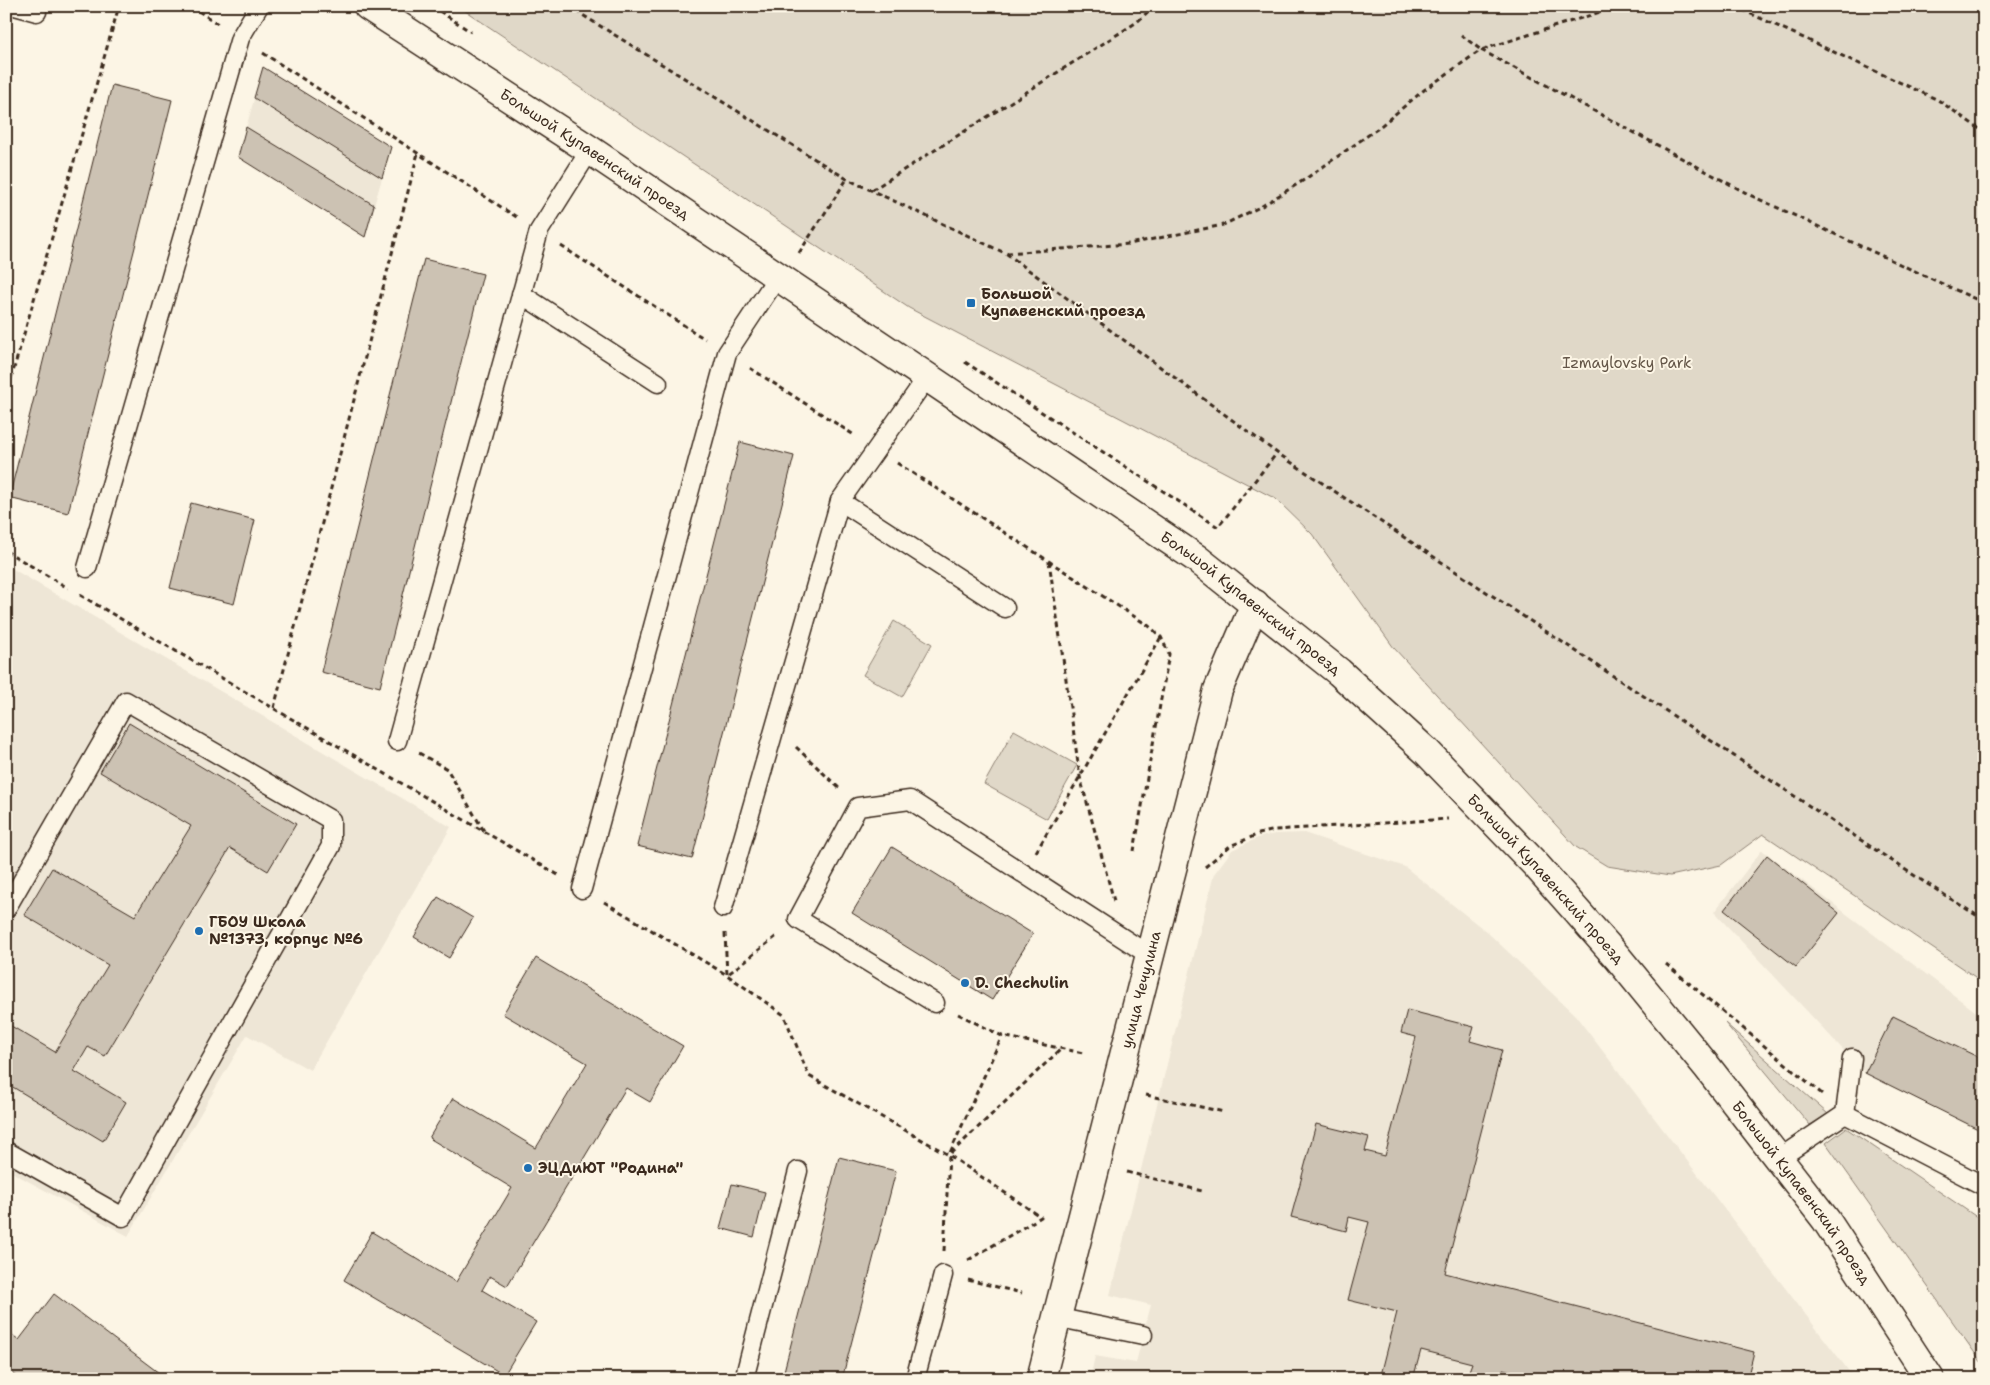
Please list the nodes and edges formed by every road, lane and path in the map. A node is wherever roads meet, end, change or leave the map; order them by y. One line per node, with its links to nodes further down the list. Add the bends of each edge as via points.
1 (15, 6): 10 (lane)
2 (119, 6): 31 (path)
3 (191, 6): 12 (path)
4 (259, 6): 12 (lane)
5 (368, 6): 15 (main road, Большой Купавенский проезд)
6 (568, 6): 17 (path)
7 (1154, 6): 18 (path, via 1137,22)
8 (1619, 6): 13 (path)
9 (1734, 6): 14 (path, via 1938,100)
10 (37, 12)
11 (1461, 35): 13 (path)
12 (240, 38): 16 (path); 37 (lane)
13 (1481, 50): 22 (path, via 1304,180 1223,225 1129,244); 26 (path, via 1750,194)
14 (1984, 132)
15 (590, 150): 19 (lane); 24 (main road, Большой Купавенский проезд)
16 (418, 153): 19 (path); 43 (path)
17 (847, 179): 18 (path); 21 (path)
18 (871, 191): 22 (path)
19 (539, 231): 25 (lane); 27 (path)
20 (792, 248): 21 (path)
21 (799, 253): 23 (path)
22 (1007, 254): 33 (path)
23 (807, 258)
24 (778, 276): 27 (lane); 29 (main road, Большой Купавенский проезд)
25 (521, 294): 30 (lane); 45 (lane)
26 (1984, 302)
27 (727, 353): 32 (path); 55 (lane)
28 (960, 358): 33 (path, via 1218,527)
29 (928, 376): 32 (lane); 40 (main road, Большой Купавенский проезд, via 1196,558)
30 (658, 383)
31 (6, 396)
32 (876, 449): 34 (lane); 36 (path)
33 (1277, 453): 60 (path)
34 (840, 501): 41 (lane); 44 (lane)
35 (6, 551): 38 (path)
36 (1048, 560): 42 (path); 48 (path)
37 (87, 568)
38 (71, 589)
39 (79, 594): 43 (path)
40 (1255, 604): 61 (main road, улица Чечулина, via 1218,690); 74 (main road, Большой Купавенский проезд, via 1339,672 1427,752 1535,864 1618,958)
41 (1006, 608)
42 (1161, 636): 48 (path); 52 (path, via 1169,654)
43 (274, 708): 47 (path)
44 (775, 727): 49 (path); 57 (lane)
45 (397, 741): 51 (path, via 447,769)
46 (390, 766): 47 (path)
47 (387, 775): 51 (path)
48 (1080, 777): 54 (path); 56 (path)
49 (858, 807): 54 (lane, via 910,800); 59 (lane)
50 (1453, 818): 53 (path, via 1275,830 1230,846)
51 (485, 833): 55 (path)
52 (1134, 851)
53 (1205, 868)
54 (1023, 873): 61 (lane)
55 (582, 889): 63 (path)
56 (1115, 906)
57 (723, 908): 63 (path)
58 (6, 909): 72 (lane, via 126,701 331,820 331,846 123,1217)
59 (798, 919): 63 (path); 64 (lane)
60 (1984, 920)
61 (1149, 955): 81 (main road, улица Чечулина)
62 (1665, 963): 71 (path)
63 (727, 975): 73 (path, via 784,1015 809,1076)
64 (936, 1003): 65 (path)
65 (1002, 1036): 66 (path); 73 (path)
66 (1061, 1049): 67 (path); 73 (path)
67 (1083, 1053)
68 (1852, 1058): 71 (lane)
69 (1145, 1095): 70 (path)
70 (1224, 1112)
71 (1845, 1114): 74 (lane); 77 (lane)
72 (6, 1151)
73 (949, 1155): 79 (path); 79 (path, via 1041,1218)
74 (1778, 1159): 86 (main road, Большой Купавенский проезд, via 1826,1220)
75 (798, 1171): 83 (lane)
76 (1125, 1172): 78 (path)
77 (1984, 1186)
78 (1202, 1191)
79 (943, 1274): 80 (path); 84 (lane)
80 (1022, 1293)
81 (1055, 1317): 82 (lane); 85 (main road, улица Чечулина)
82 (1143, 1336)
83 (744, 1379)
84 (915, 1379)
85 (1041, 1379)
86 (1930, 1379)

